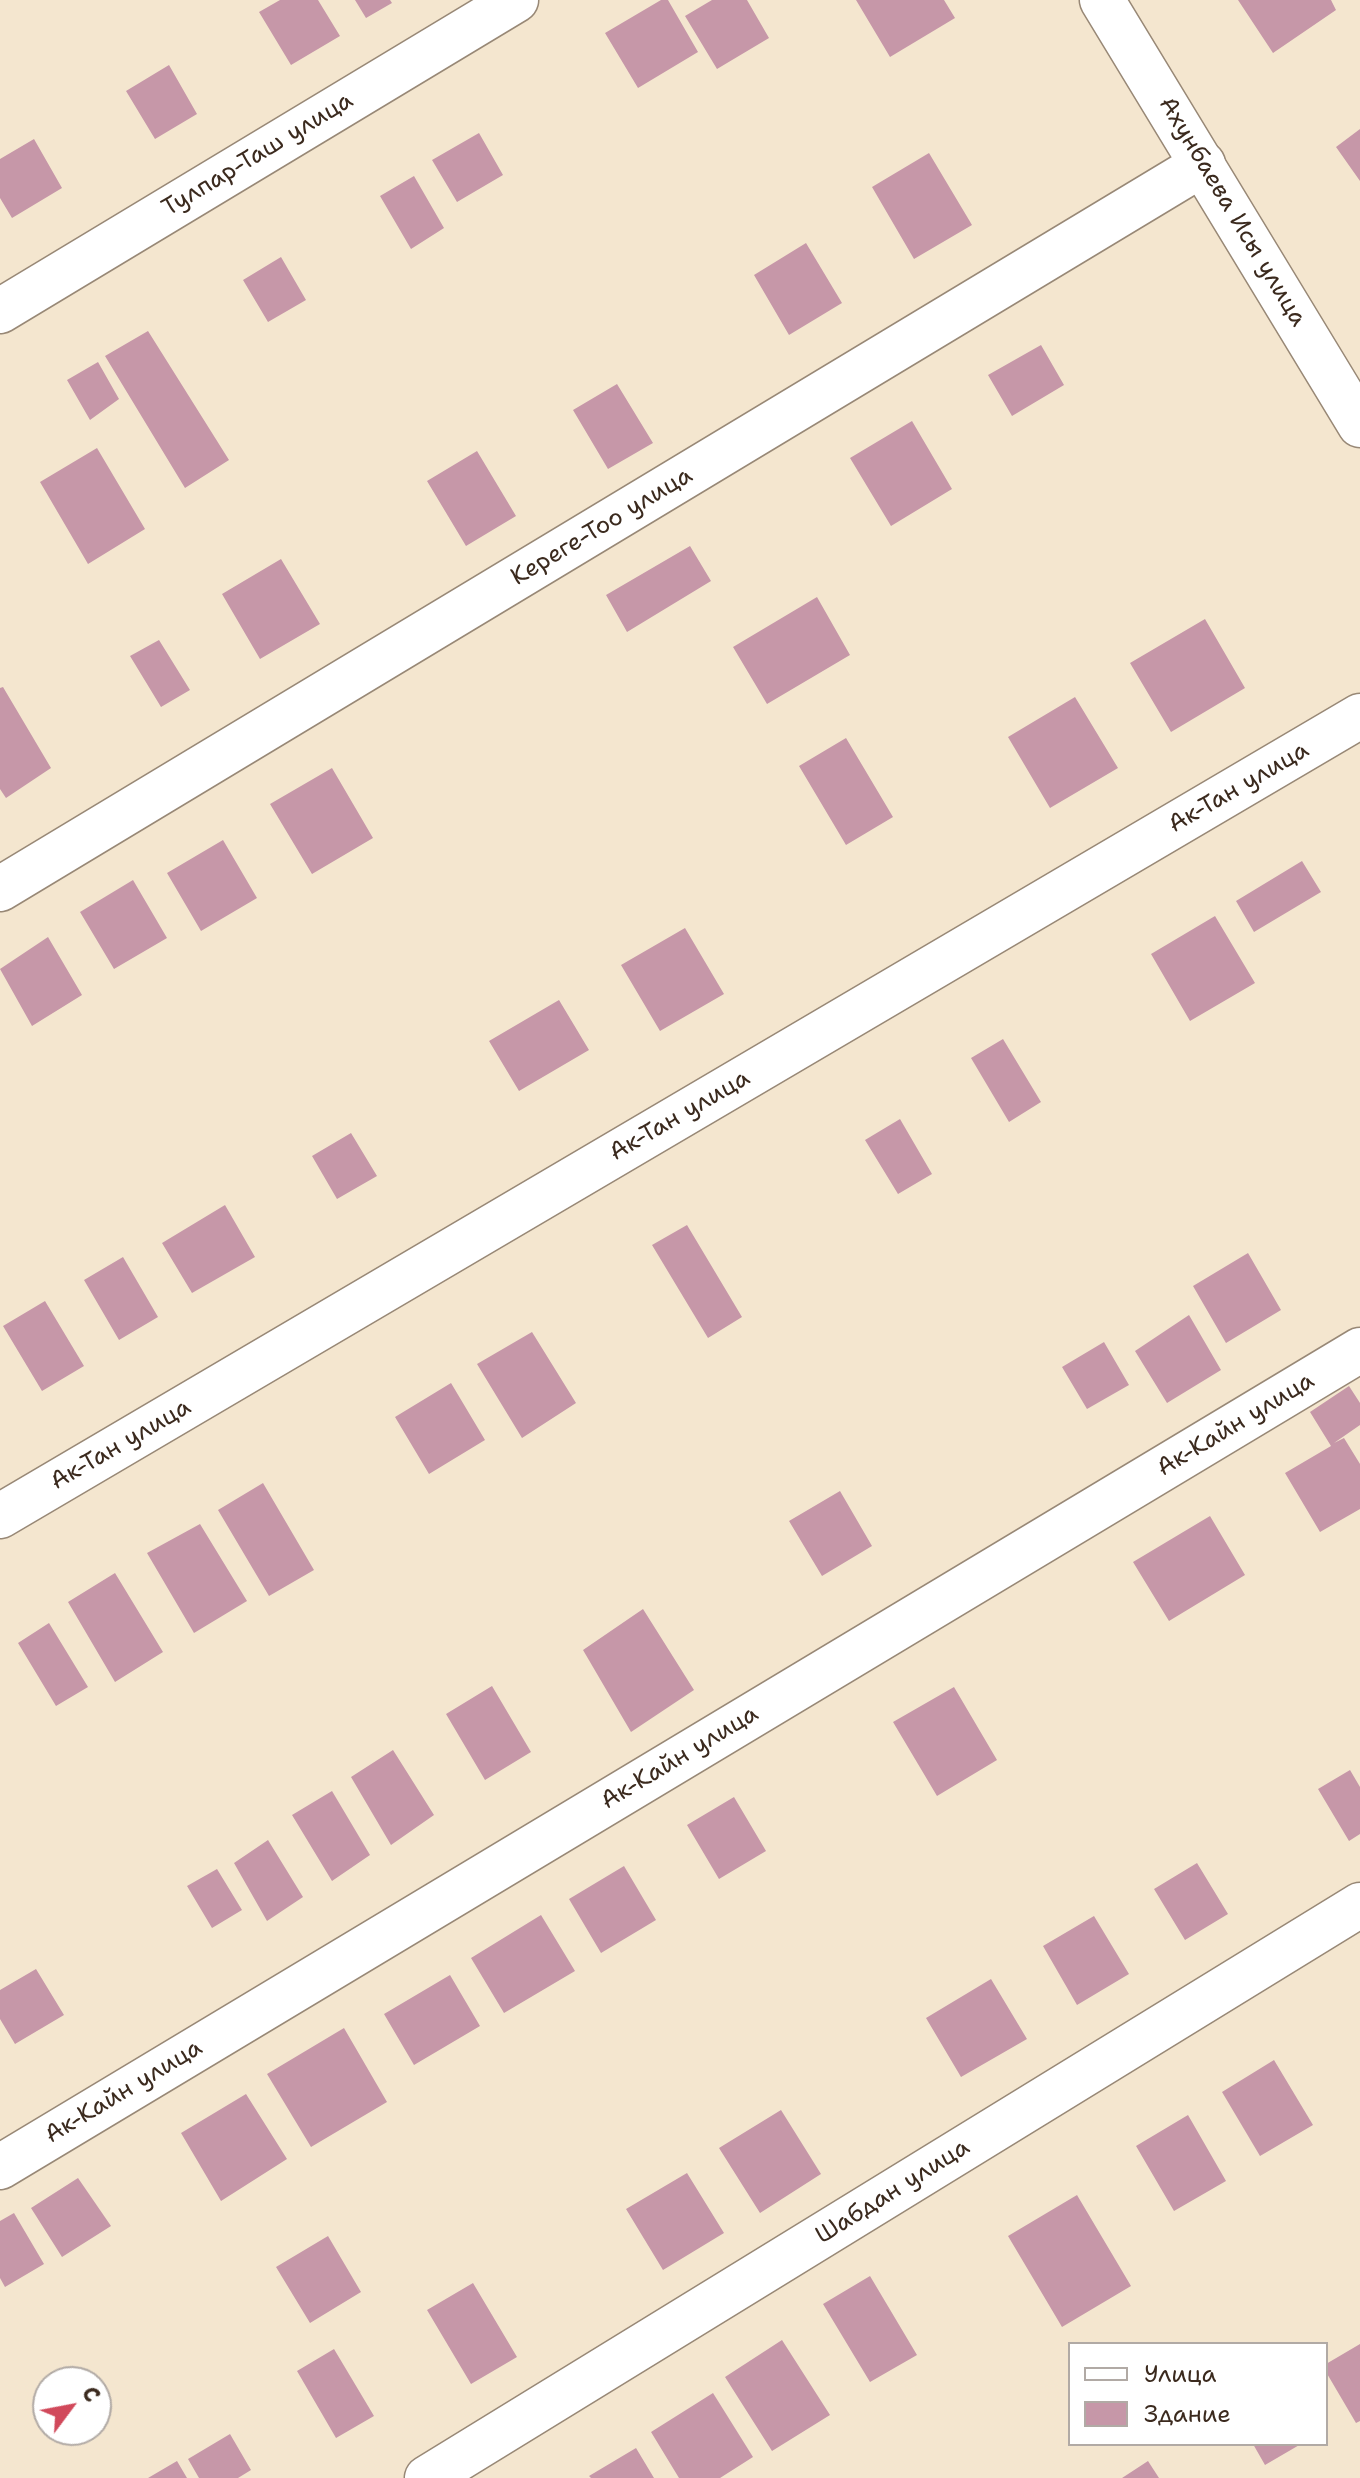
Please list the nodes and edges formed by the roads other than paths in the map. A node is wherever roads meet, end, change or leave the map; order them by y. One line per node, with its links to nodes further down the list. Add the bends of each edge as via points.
1 (516, 0): 4 (street, Тулпар-Таш улица)
2 (1102, 0): 3 (street, Ахунбаева Исы улица)
3 (1203, 164): 5 (street, Ахунбаева Исы улица); 7 (street, Кереге-Тоо улица)
4 (0, 311)
5 (1360, 425)
6 (1360, 716): 9 (street, Ак-Тан улица)
7 (0, 889)
8 (1360, 1350): 11 (street, Ак-Кайн улица)
9 (0, 1516)
10 (1360, 1905): 12 (street, Шабдан улица)
11 (0, 2167)
12 (427, 2478)

